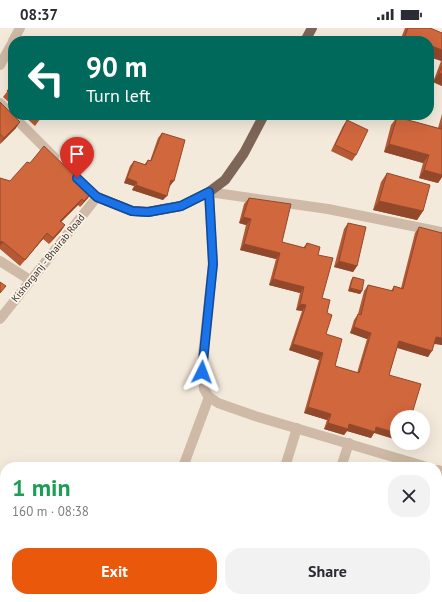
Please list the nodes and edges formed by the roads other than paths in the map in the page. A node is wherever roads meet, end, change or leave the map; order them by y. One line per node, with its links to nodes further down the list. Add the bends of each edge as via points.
1 (8, 50): 2 (street)
2 (0, 65)
3 (0, 103): 4 (street)
4 (8, 111)
5 (17, 120): 7 (street)
6 (261, 120): 9 (main road, via 244,153 225,180)
7 (61, 164)
8 (77, 178): 10 (street)
9 (209, 192): 10 (main road, via 181,206 148,212 132,211); 11 (street, via 305,205); 15 (street, via 213,264 202,364 204,389)
10 (97, 197): 13 (street, Kishorganj - Bhairab Road)
11 (442, 232)
12 (0, 261): 13 (street)
13 (30, 280): 14 (street, Kishorganj - Bhairab Road)
14 (0, 319)
15 (209, 397): 16 (street, via 218,403); 18 (street)
16 (297, 428): 17 (street); 19 (street)
17 (349, 444): 20 (street); 21 (street)
18 (185, 462)
19 (287, 462)
20 (343, 462)
21 (410, 462)

